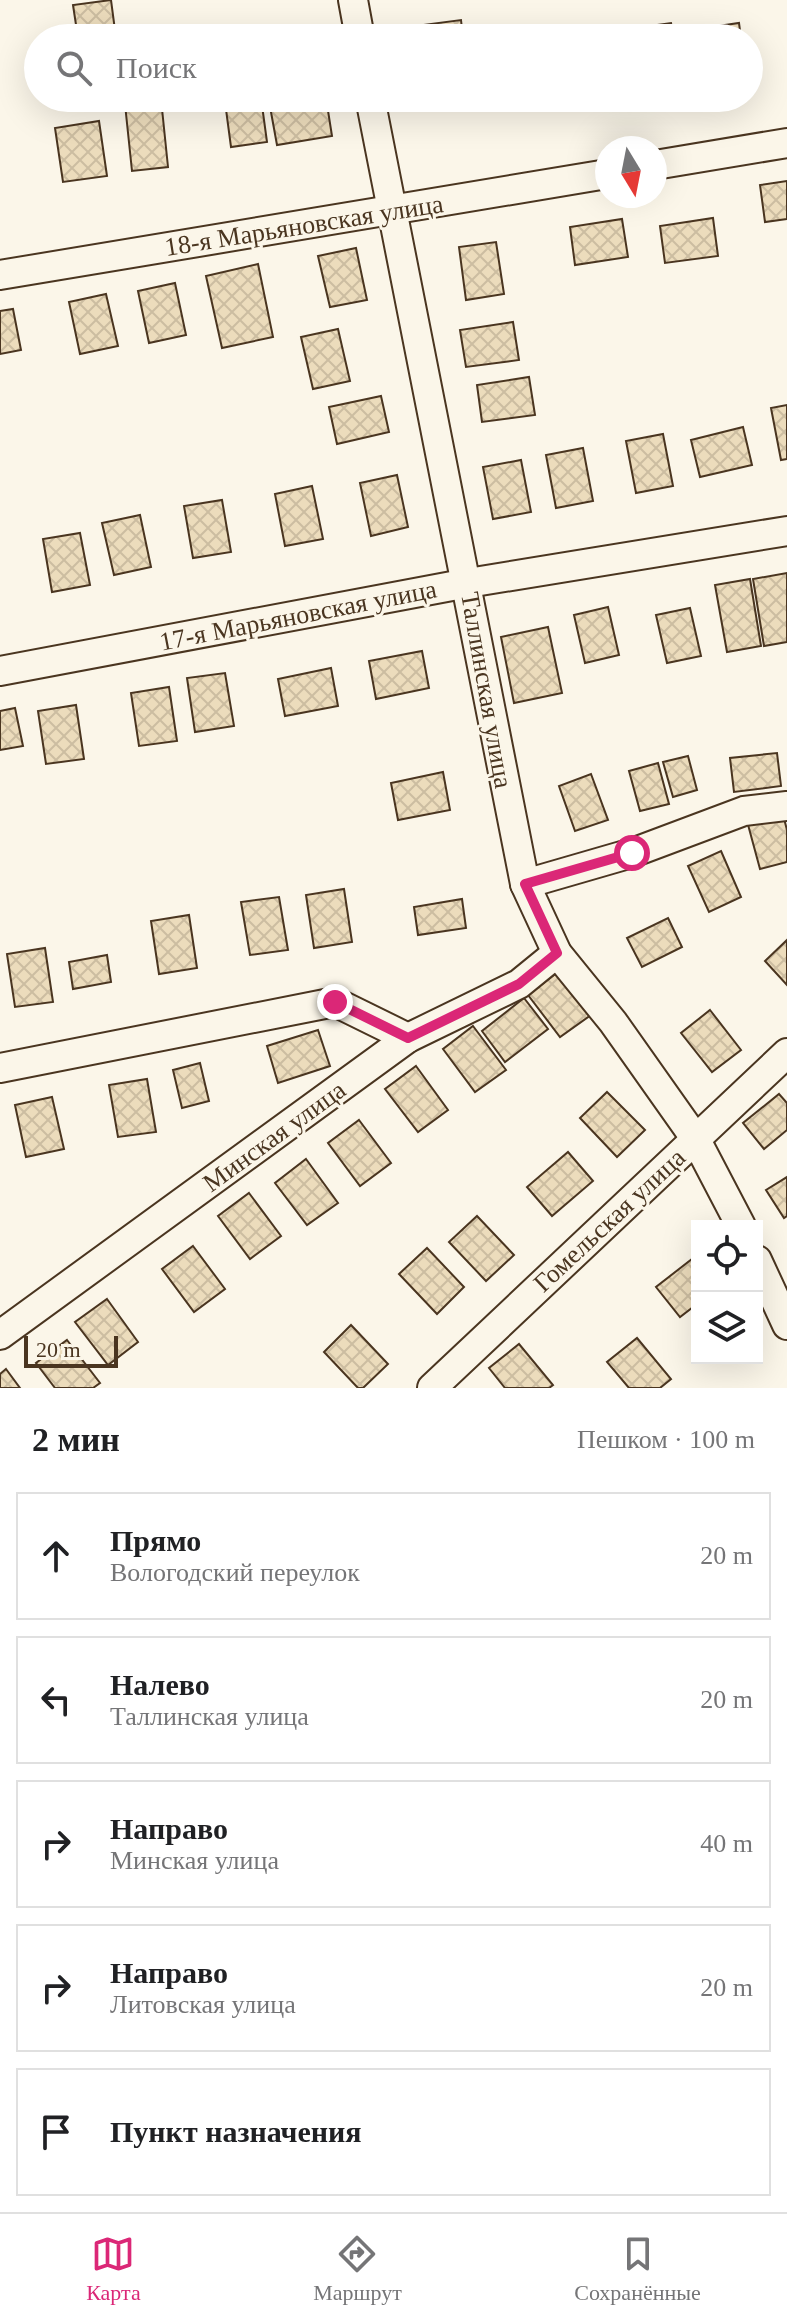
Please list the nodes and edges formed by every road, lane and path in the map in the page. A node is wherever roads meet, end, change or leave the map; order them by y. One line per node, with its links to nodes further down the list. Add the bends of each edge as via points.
1 (353, 0): 2 (street)
2 (357, 24)
3 (372, 112): 7 (street, Таллинская улица)
4 (787, 143): 5 (street)
5 (667, 163)
6 (595, 176): 7 (street, 18-я Марьяновская улица)
7 (390, 211): 8 (street, 18-я Марьяновская улица); 10 (street, Таллинская улица)
8 (0, 275)
9 (787, 531): 10 (street, 17-я Марьяновская улица)
10 (468, 583): 11 (street, 17-я Марьяновская улица); 13 (street, Таллинская улица)
11 (0, 671)
12 (787, 806): 13 (street, via 744,811 632,853)
13 (525, 884): 14 (street, Таллинская улица)
14 (557, 953): 15 (street, Минская улица, via 519,984); 18 (street, Таллинская улица)
15 (408, 1038): 17 (street, via 335,1002); 22 (street, Минская улица)
16 (787, 1053): 18 (street, Гомельская улица)
17 (0, 1068)
18 (695, 1138): 19 (street, Таллинская улица); 23 (street, Гомельская улица)
19 (738, 1220)
20 (763, 1273): 21 (street)
21 (787, 1325)
22 (0, 1335)
23 (432, 1388)

